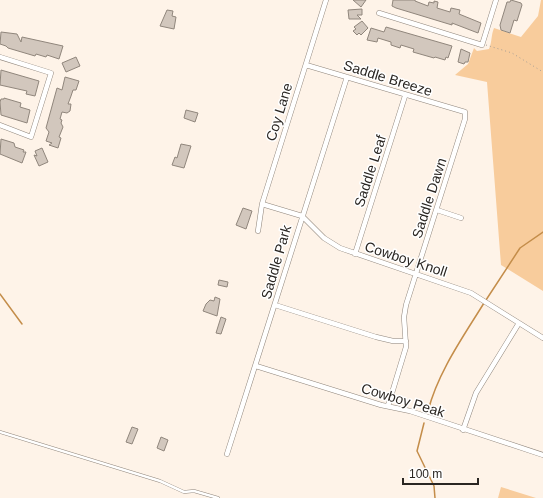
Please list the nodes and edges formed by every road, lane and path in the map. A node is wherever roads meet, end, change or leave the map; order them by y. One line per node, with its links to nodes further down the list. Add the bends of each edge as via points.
1 (326, 0): 6 (street, Coy Lane)
2 (496, 0): 4 (street)
3 (379, 13): 4 (street)
4 (482, 44): 7 (path, via 512,53)
5 (0, 57): 11 (street, via 51,73 31,137)
6 (306, 65): 8 (street, Saddle Breeze); 12 (street, Coy Lane)
7 (543, 72)
8 (347, 77): 9 (street, Saddle Breeze); 14 (street, Saddle Park)
9 (406, 96): 10 (street, Saddle Breeze); 17 (street, Saddle Leaf)
10 (465, 112): 13 (street, Saddle Dawn)
11 (0, 125)
12 (262, 204): 14 (street, Cowboy Knoll); 16 (street, Coy Lane)
13 (437, 210): 15 (street); 18 (street, Saddle Dawn)
14 (302, 216): 17 (street, Cowboy Knoll, via 324,238); 19 (street, Saddle Park)
15 (461, 218)
16 (258, 231)
17 (355, 254): 18 (street, Cowboy Knoll)
18 (416, 273): 20 (street, Cowboy Knoll, via 471,293); 22 (street, Saddle Dawn, via 404,311)
19 (275, 305): 22 (street, via 376,337); 23 (street, Saddle Park)
20 (519, 323): 21 (street, Cowboy Knoll); 25 (street, via 476,393)
21 (543, 338)
22 (406, 341): 24 (street, Saddle Dawn)
23 (256, 366): 24 (street, Cowboy Peak); 27 (street, Saddle Park)
24 (388, 406): 25 (street, Cowboy Peak)
25 (463, 430): 28 (street, Cowboy Peak)
26 (0, 432): 29 (lane, via 160,481 184,492 194,491)
27 (227, 454)
28 (543, 456)
29 (218, 498)

